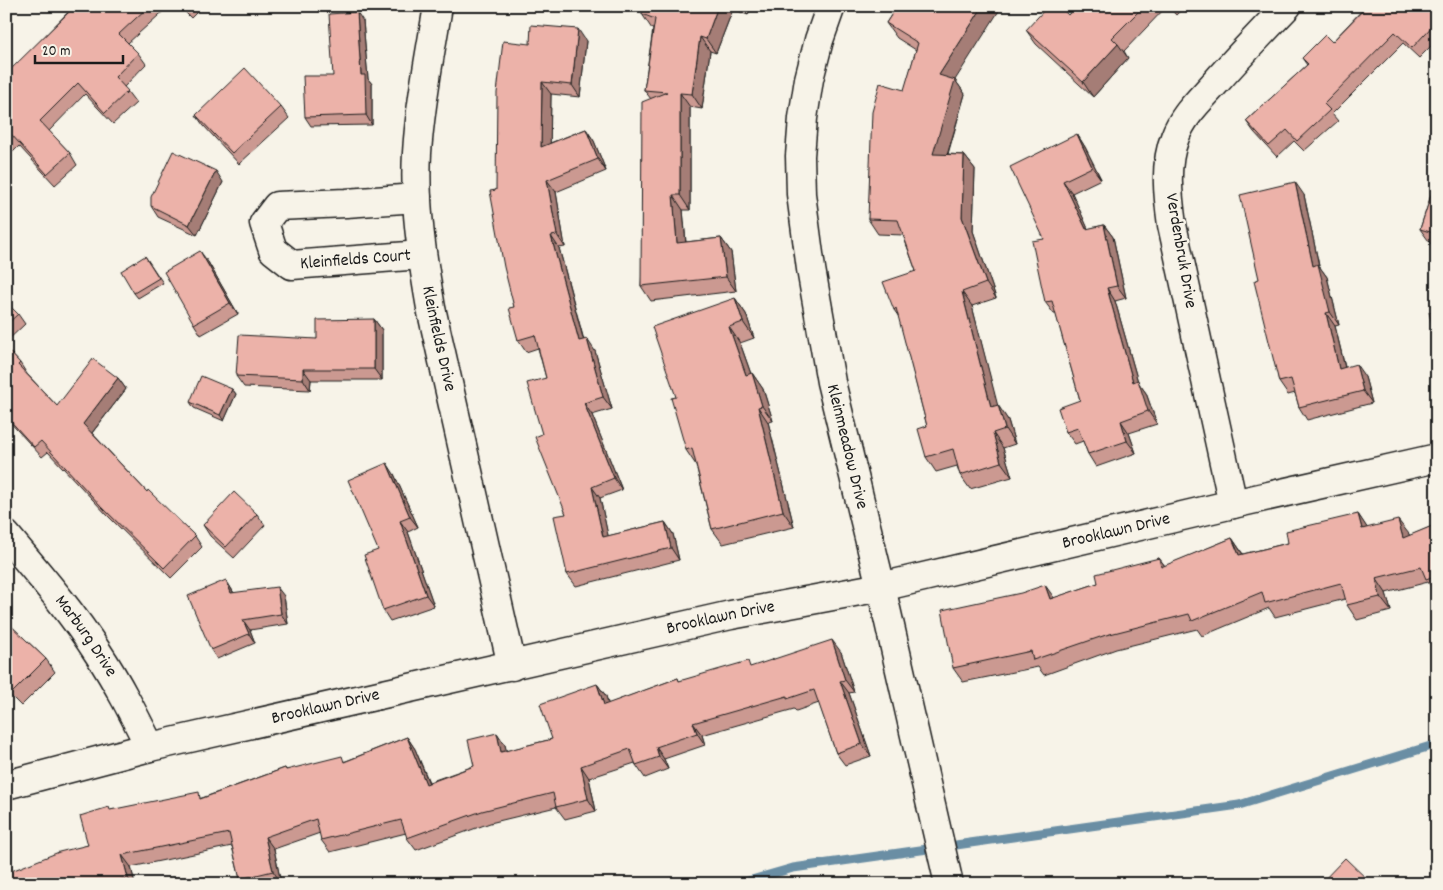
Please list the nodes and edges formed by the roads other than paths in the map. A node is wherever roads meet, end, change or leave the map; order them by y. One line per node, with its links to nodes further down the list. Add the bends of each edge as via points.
1 (438, 6): 4 (street, Kleinfields Drive, via 421,108)
2 (831, 6): 9 (street, Kleinmeadow Drive, via 809,79 800,156 801,194 831,382)
3 (1287, 6): 7 (street, Verdenbruk Drive, via 1188,114 1174,138 1168,166 1172,225)
4 (417, 198): 5 (street, Kleinfields Drive); 5 (street, Kleinfields Court, via 277,206 264,223 273,250 292,265)
5 (422, 255): 10 (street, Kleinfields Drive, via 433,318)
6 (1437, 458): 7 (street, Brooklawn Drive)
7 (1233, 504): 9 (street, Brooklawn Drive)
8 (6, 535): 11 (street, Marburg Drive, via 47,583 98,652)
9 (881, 587): 10 (street, Brooklawn Drive, via 731,615); 13 (street, Kleinmeadow Drive)
10 (512, 666): 11 (street, Brooklawn Drive)
11 (150, 747): 12 (street, Brooklawn Drive)
12 (6, 785)
13 (949, 884)

